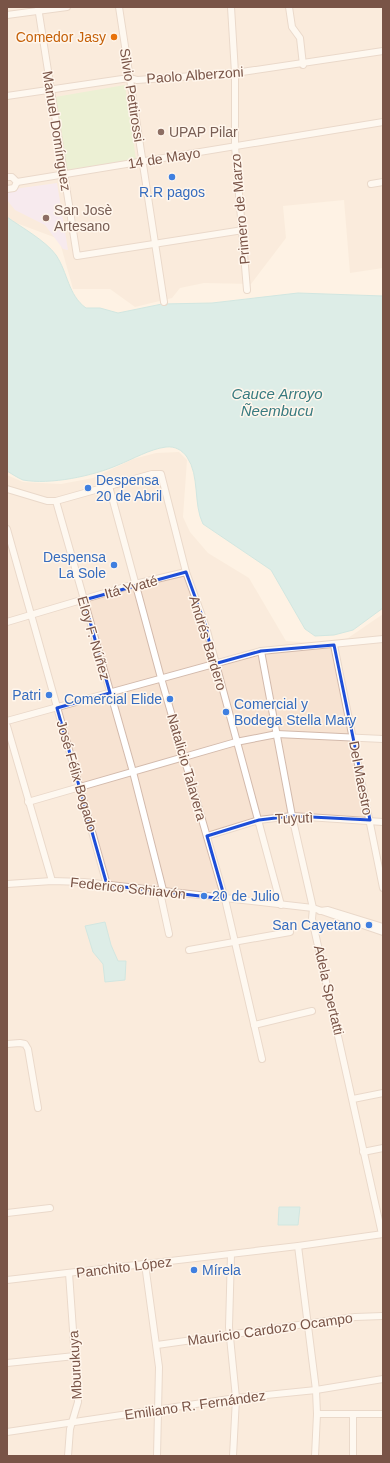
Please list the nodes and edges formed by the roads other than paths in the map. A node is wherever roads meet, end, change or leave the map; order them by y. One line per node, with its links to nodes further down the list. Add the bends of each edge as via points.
1 (67, 7): 5 (street)
2 (119, 7): 10 (street, Silvio Pettirossi)
3 (231, 7): 9 (street, Primero de Marzo)
4 (289, 7): 8 (street, via 292,27 300,38)
5 (38, 9): 6 (street); 11 (street, Manuel Domínguez)
6 (7, 15)
7 (383, 51): 8 (street, Paolo Alberzoni)
8 (303, 65): 9 (street, Paolo Alberzoni)
9 (235, 73): 10 (street, Paolo Alberzoni, via 137,80); 14 (street, Primero de Marzo)
10 (129, 78): 11 (street, Paolo Alberzoni); 15 (street, Silvio Pettirossi)
11 (50, 90): 12 (street, Paolo Alberzoni); 16 (street, Manuel Domínguez)
12 (7, 96)
13 (383, 122): 14 (street, 14 de Mayo)
14 (235, 146): 15 (street, 14 de Mayo); 22 (street, Primero de Marzo)
15 (142, 161): 16 (street, 14 de Mayo); 23 (street, Silvio Pettirossi)
16 (64, 174): 18 (street, 14 de Mayo); 23 (street, Manuel Domínguez, via 77,256)
17 (7, 178): 18 (street, via 12,177)
18 (17, 182): 21 (street, 14 de Mayo, via 14,188)
19 (383, 182): 20 (street)
20 (371, 184)
21 (7, 189)
22 (243, 230): 23 (street); 24 (street, Primero de Marzo)
23 (155, 245): 25 (street, Silvio Pettirossi)
24 (247, 290)
25 (164, 302)
26 (109, 486): 28 (street); 30 (street, Andrés Bardero, via 152,474 161,474); 31 (street, Natalicio Talavera)
27 (7, 489): 28 (street, via 47,502)
28 (56, 501): 32 (street, Eloy F. Núñez)
29 (7, 529): 33 (street, José Félix Bogado)
30 (186, 572): 31 (street, Itá Yvaté); 38 (street, Andrés Bardero, via 206,627)
31 (135, 584): 32 (street, Itá Yvaté); 39 (street, Natalicio Talavera)
32 (84, 600): 33 (street, Itá Yvaté); 40 (street, Eloy F. Núñez)
33 (31, 615): 34 (street, Itá Yvaté); 41 (street, José Félix Bogado)
34 (7, 622)
35 (383, 639): 36 (street)
36 (334, 645): 37 (street); 45 (street, Del Maestro)
37 (261, 651): 38 (street); 44 (street, Adela Spertatti)
38 (214, 664): 39 (street); 47 (street, Andrés Bardero)
39 (161, 678): 40 (street); 48 (street, Natalicio Talavera)
40 (110, 693): 41 (street); 49 (street, Eloy F. Núñez)
41 (57, 708): 42 (street); 50 (street, José Félix Bogado)
42 (7, 721)
43 (7, 726): 51 (street)
44 (277, 734): 45 (street); 47 (street); 52 (street, Adela Spertatti)
45 (354, 738): 46 (street); 54 (street, Del Maestro)
46 (383, 739)
47 (236, 742): 48 (street); 53 (street, Andrés Bardero)
48 (184, 758): 49 (street); 56 (street, Natalicio Talavera)
49 (133, 772): 50 (street); 61 (street, Eloy F. Núñez)
50 (80, 787): 51 (street); 59 (street, José Félix Bogado)
51 (28, 802): 57 (street)
52 (292, 816): 53 (street, Tuyutì); 54 (street, Tuyutì); 64 (street, Adela Spertatti)
53 (259, 820): 56 (street, Tuyutì); 63 (street, Andrés Bardero)
54 (370, 820): 55 (street, Tuyutì); 60 (street, Del Maestro)
55 (383, 822)
56 (207, 836): 62 (street, Natalicio Talavera)
57 (52, 882): 58 (street, Federico Schiavón); 59 (street, Federico Schiavón)
58 (7, 884)
59 (107, 885): 61 (street, Federico Schiavón)
60 (383, 888)
61 (163, 890): 62 (street, Federico Schiavón); 69 (street, Eloy F. Núñez, via 161,897)
62 (225, 899): 63 (street, Federico Schiavón); 70 (street, Natalicio Talavera)
63 (281, 905): 64 (street, Federico Schiavón)
64 (313, 908): 65 (street, Federico Schiavón); 77 (street, Adela Spertatti, via 312,919)
65 (320, 911): 66 (street, Federico Schiavón, via 328,910); 68 (street, Federico Schiavón)
66 (383, 927)
67 (290, 932): 70 (street)
68 (383, 932)
69 (169, 934)
70 (235, 942): 71 (street); 73 (street, Natalicio Talavera)
71 (190, 950)
72 (312, 1011): 73 (street)
73 (254, 1025): 75 (street, Natalicio Talavera)
74 (7, 1044): 78 (street, via 20,1042 28,1049)
75 (262, 1059)
76 (383, 1093): 77 (street)
77 (353, 1099): 80 (street, Adela Spertatti)
78 (38, 1108)
79 (383, 1148): 80 (street)
80 (363, 1152): 83 (street, Adela Spertatti)
81 (50, 1208): 82 (street)
82 (7, 1213)
83 (383, 1234): 84 (street, Panchito López)
84 (298, 1246): 85 (street, Panchito López); 90 (street)
85 (231, 1254): 86 (street, Panchito López); 91 (street)
86 (145, 1264): 87 (street, Panchito López); 92 (street)
87 (69, 1273): 88 (street, Panchito López); 93 (street, Mburukuya)
88 (7, 1280)
89 (383, 1316): 90 (street, Mauricio Cardozo Ocampo)
90 (308, 1324): 91 (street, Mauricio Cardozo Ocampo); 96 (street)
91 (230, 1334): 92 (street, Mauricio Cardozo Ocampo); 97 (street)
92 (157, 1345): 98 (street)
93 (75, 1356): 94 (street); 102 (street, Mburukuya, via 78,1402)
94 (7, 1363)
95 (383, 1379): 96 (street, Emiliano R. Fernández)
96 (316, 1390): 97 (street, Emiliano R. Fernández); 99 (street)
97 (236, 1398): 98 (street, Emiliano R. Fernández); 106 (street)
98 (158, 1410): 102 (street, Emiliano R. Fernández); 105 (street)
99 (317, 1414): 100 (street); 107 (street)
100 (353, 1414): 101 (street); 108 (street)
101 (383, 1414)
102 (72, 1424): 103 (street, Emiliano R. Fernández); 104 (street, Mburukuya)
103 (7, 1432)
104 (68, 1456)
105 (156, 1456)
106 (233, 1456)
107 (315, 1456)
108 (353, 1456)

